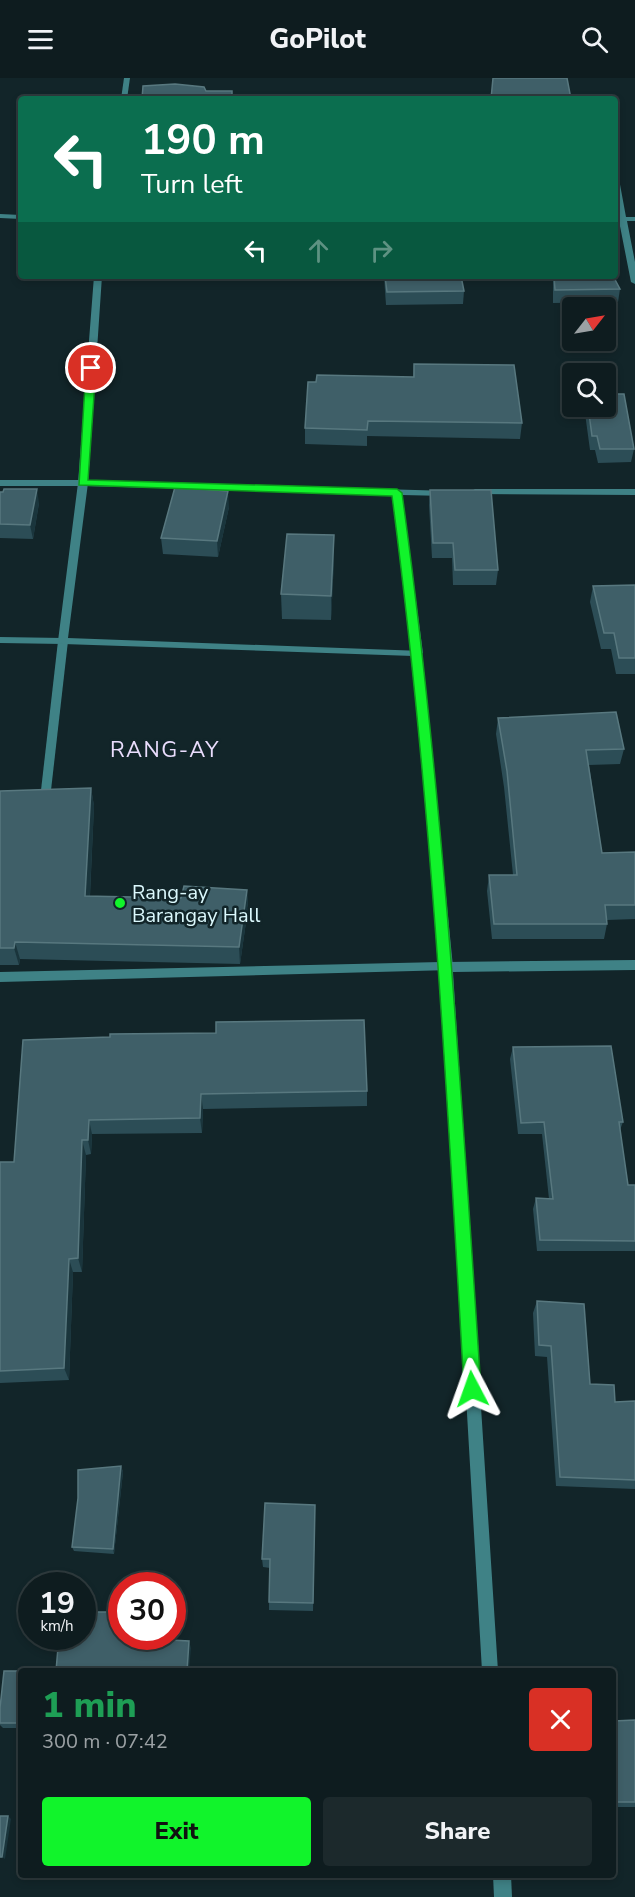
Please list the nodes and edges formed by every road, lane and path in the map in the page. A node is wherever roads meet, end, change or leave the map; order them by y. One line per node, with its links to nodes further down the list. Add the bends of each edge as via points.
1 (127, 78): 2 (street)
2 (124, 96)
3 (0, 216): 4 (street)
4 (18, 217)
5 (618, 219): 6 (street); 8 (street)
6 (635, 219)
7 (98, 279): 10 (street)
8 (635, 282)
9 (0, 483): 10 (street)
10 (83, 483): 14 (street); 16 (street)
11 (457, 492): 14 (street)
12 (469, 492): 13 (street)
13 (635, 492)
14 (397, 493): 17 (street)
15 (0, 640): 16 (street)
16 (63, 641): 17 (street); 18 (street)
17 (418, 653): 20 (street)
18 (45, 799)
19 (635, 965): 20 (street)
20 (447, 967): 21 (street); 22 (street)
21 (0, 977)
22 (489, 1668)
23 (502, 1878): 24 (street)
24 (503, 1897)

